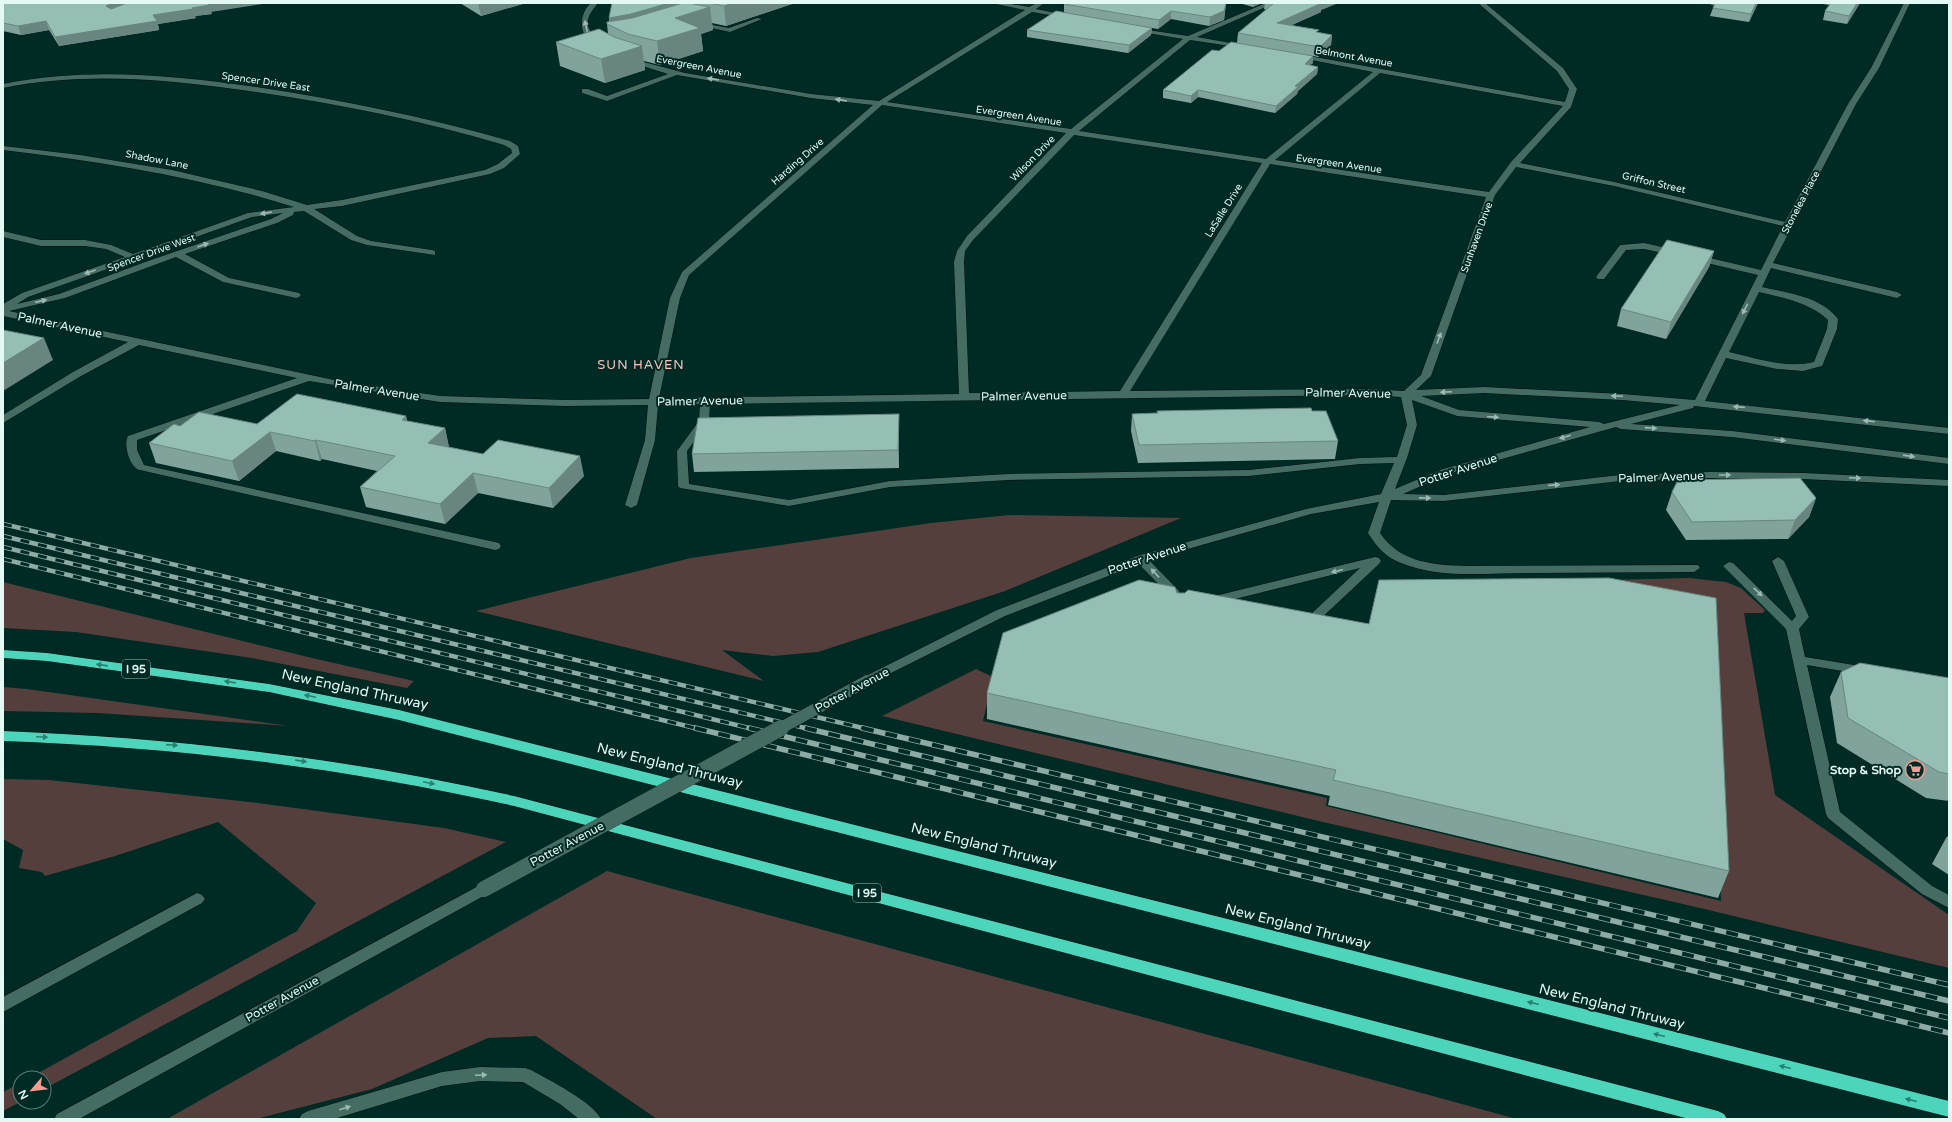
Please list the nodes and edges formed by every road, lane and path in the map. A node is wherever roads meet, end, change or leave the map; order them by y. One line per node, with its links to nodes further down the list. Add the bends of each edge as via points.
1 (595, 3): 13 (street, one-way to 1, via 589,36 584,25 585,13)
2 (994, 3): 7 (street)
3 (1041, 3): 7 (street, Harding Drive)
4 (1272, 3): 12 (street, Wilson Drive)
5 (1481, 3): 22 (street, via 1560,70 1573,89)
6 (1907, 3): 30 (street, Stonelea Place, via 1875,68 1852,104)
7 (1030, 10): 8 (street); 21 (street, Harding Drive)
8 (1076, 18)
9 (759, 19): 10 (street, via 730,30)
10 (687, 22)
11 (1128, 28): 12 (street)
12 (1189, 38): 14 (street); 23 (street, Wilson Drive)
13 (601, 45)
14 (1250, 48)
15 (1288, 55): 17 (street, Belmont Avenue)
16 (622, 57): 18 (street, Evergreen Avenue, via 641,65)
17 (1379, 70): 22 (street, Belmont Avenue); 26 (street, LaSalle Drive)
18 (677, 73): 20 (street, via 607,99); 21 (street, Evergreen Avenue, one-way to 18, via 849,102)
19 (3, 86): 25 (street, Spencer Drive East, via 80,74 206,82 295,94 429,121 507,143 515,148)
20 (585, 91)
21 (880, 103): 23 (street, Evergreen Avenue); 50 (street, Harding Drive, via 685,274 675,298)
22 (1568, 105): 27 (street, Sunhaven Drive)
23 (1071, 134): 26 (street, Evergreen Avenue); 48 (street, Wilson Drive, via 970,238 962,251 959,262)
24 (3, 148): 29 (street, Shadow Lane, via 172,172)
25 (516, 154): 29 (street, Spencer Drive West, via 502,166 487,172 342,203)
26 (1266, 163): 28 (street, Evergreen Avenue); 46 (street, LaSalle Drive)
27 (1514, 164): 28 (street, Sunhaven Drive); 30 (street, Griffon Street, via 1614,184)
28 (1491, 195): 47 (street, Sunhaven Drive, one-way to 28, via 1426,376)
29 (304, 207): 32 (street, via 354,238 370,244); 33 (street, Spencer Drive West, one-way to 29, via 274,221); 34 (street, Spencer Drive West, one-way to 34, via 252,215)
30 (1788, 225): 36 (street, Stonelea Place)
31 (3, 234): 34 (street, via 41,243 85,243 108,247)
32 (432, 253)
33 (177, 254): 35 (street, Spencer Drive West); 39 (street, via 226,280)
34 (134, 257): 35 (street); 41 (street, Spencer Drive West, one-way to 41, via 25,294)
35 (151, 263): 41 (street, Spencer Drive West, one-way to 35, via 62,296)
36 (1766, 269): 37 (street, via 1639,245 1623,247); 38 (street, Stonelea Place); 40 (street)
37 (1601, 277)
38 (1756, 288): 44 (street, Stonelea Place, one-way to 44); 44 (street, via 1804,300 1825,310 1833,319 1832,329 1818,364 1803,368 1777,366)
39 (296, 295)
40 (1897, 295)
41 (3, 309)
42 (3, 314): 43 (street, Palmer Avenue)
43 (136, 342): 45 (street, Palmer Avenue); 52 (street, via 77,374)
44 (1723, 354): 51 (street, Stonelea Place)
45 (309, 378): 50 (street, Palmer Avenue, via 440,399 566,403); 60 (street, via 132,438 132,450 140,467)
46 (1123, 394): 47 (street, Palmer Avenue); 48 (street, Palmer Avenue)
47 (1406, 394): 51 (street, Palmer Avenue, one-way to 47, via 1622,397 1484,390); 53 (street, Palmer Avenue, one-way to 53, via 1457,414); 55 (street, via 1412,425)
48 (964, 397): 49 (street, Palmer Avenue)
49 (705, 401): 50 (street, Palmer Avenue); 55 (street, via 704,420 682,451 684,486 789,503 890,484 1008,477 1249,473 1360,461)
50 (653, 402): 59 (street, Harding Drive, via 650,440)
51 (1698, 404): 53 (street, Potter Avenue); 54 (street, Palmer Avenue, one-way to 51)
52 (3, 420)
53 (1611, 426): 56 (street, Palmer Avenue, one-way to 56, via 1732,434); 58 (street, Potter Avenue, one-way to 58, via 1439,474)
54 (1949, 430)
55 (1401, 460): 58 (street)
56 (1949, 461)
57 (1949, 483): 58 (street, Palmer Avenue, one-way to 57, via 1444,498 1620,478 1710,475 1803,476)
58 (1386, 497): 61 (street, via 1374,533); 62 (street, Potter Avenue, via 1310,512)
59 (631, 505)
60 (495, 546)
61 (1386, 550): 63 (street); 66 (street, via 1409,563 1435,569)
62 (1141, 558): 68 (street, one-way to 62, via 1175,594); 79 (street, Potter Avenue, bridge, via 1001,613 867,681)
63 (1375, 561): 67 (street, one-way to 67); 69 (street)
64 (1778, 561): 70 (street, via 1803,617)
65 (1729, 566): 70 (street, one-way to 70)
66 (1694, 568)
67 (1197, 604)
68 (1178, 607)
69 (1312, 620)
70 (1792, 628): 72 (street)
71 (3, 654): 78 (highway, New England Thruway / I 95, one-way to 71, via 399,715 269,688 47,657)
72 (1800, 660): 73 (street); 76 (street, via 1833,814 1927,890)
73 (1879, 673)
74 (3, 736): 82 (highway, I 95, one-way to 82, via 188,746 406,778 514,801)
75 (196, 899): 77 (street)
76 (1949, 902)
77 (3, 1004)
78 (1949, 1109)
79 (64, 1119)
80 (308, 1119): 81 (street, one-way to 81, via 442,1079 480,1074 524,1075 566,1099)
81 (592, 1119)
82 (1718, 1119)

